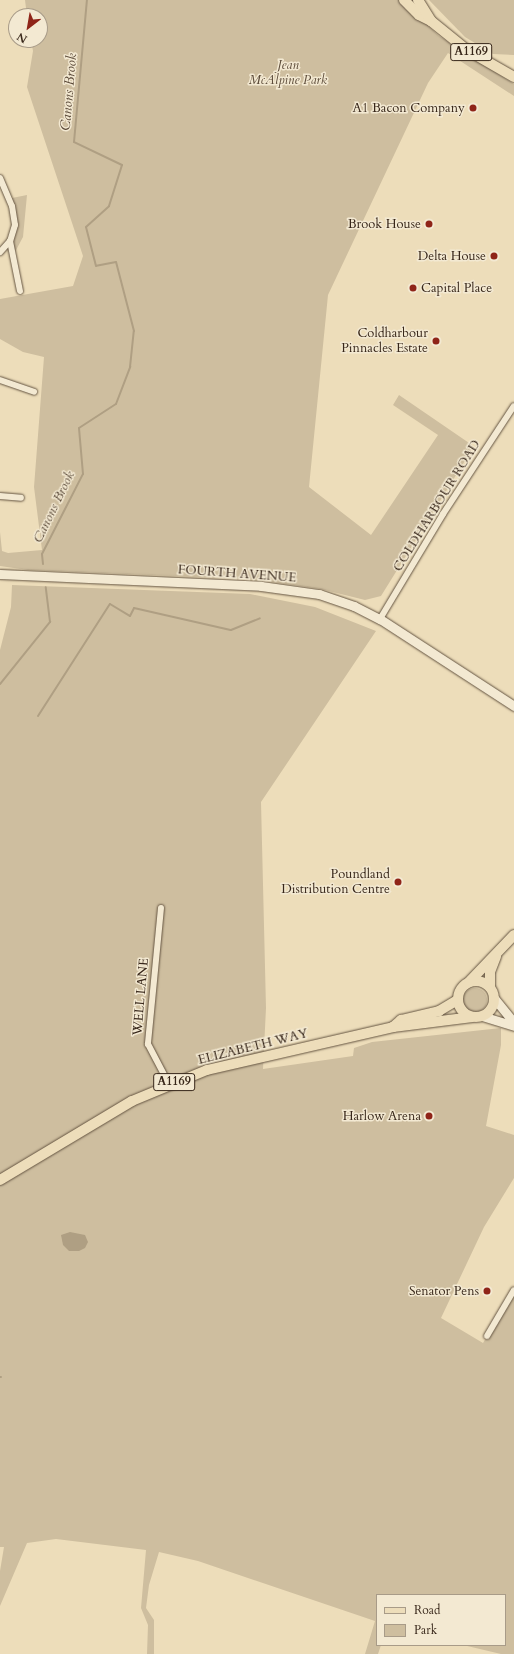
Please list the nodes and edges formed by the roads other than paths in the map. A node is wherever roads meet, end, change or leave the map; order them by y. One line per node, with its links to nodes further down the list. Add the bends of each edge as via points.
1 (404, 0): 3 (main road, A1169, via 419,15)
2 (418, 0): 3 (main road, A1169)
3 (432, 21): 4 (main road, A1169, via 467,50)
4 (514, 77)
5 (0, 178): 6 (street, via 12,206 15,225)
6 (10, 241): 7 (street); 8 (street)
7 (0, 252)
8 (20, 291)
9 (0, 380): 10 (street)
10 (34, 392)
11 (514, 406): 15 (street, COLDHARBOUR ROAD, via 443,514)
12 (0, 496): 13 (street)
13 (21, 498)
14 (0, 574): 15 (street, FOURTH AVENUE, via 261,586 319,594 354,606)
15 (380, 619): 16 (street, FOURTH AVENUE)
16 (514, 706)
17 (161, 908): 28 (street, WELL LANE, via 148,1044)
18 (514, 935): 19 (main road)
19 (496, 955): 20 (main road, via 476,972); 21 (main road, via 490,972)
20 (469, 982): 21 (main road, via 480,981); 23 (main road, via 461,988)
21 (490, 987): 22 (main road)
22 (494, 998): 24 (main road, via 491,1009); 26 (street)
23 (457, 1000): 25 (main road, via 462,1011); 27 (main road, ELIZABETH WAY / A1169, via 439,1011 401,1020)
24 (482, 1016): 25 (main road); 26 (street)
25 (472, 1017): 27 (main road, ELIZABETH WAY / A1169)
26 (514, 1025)
27 (393, 1027): 28 (main road, ELIZABETH WAY / A1169, via 207,1070)
28 (169, 1084): 29 (main road, ELIZABETH WAY / A1169, via 132,1101)
29 (0, 1180)
30 (514, 1290): 31 (street)
31 (487, 1336)

